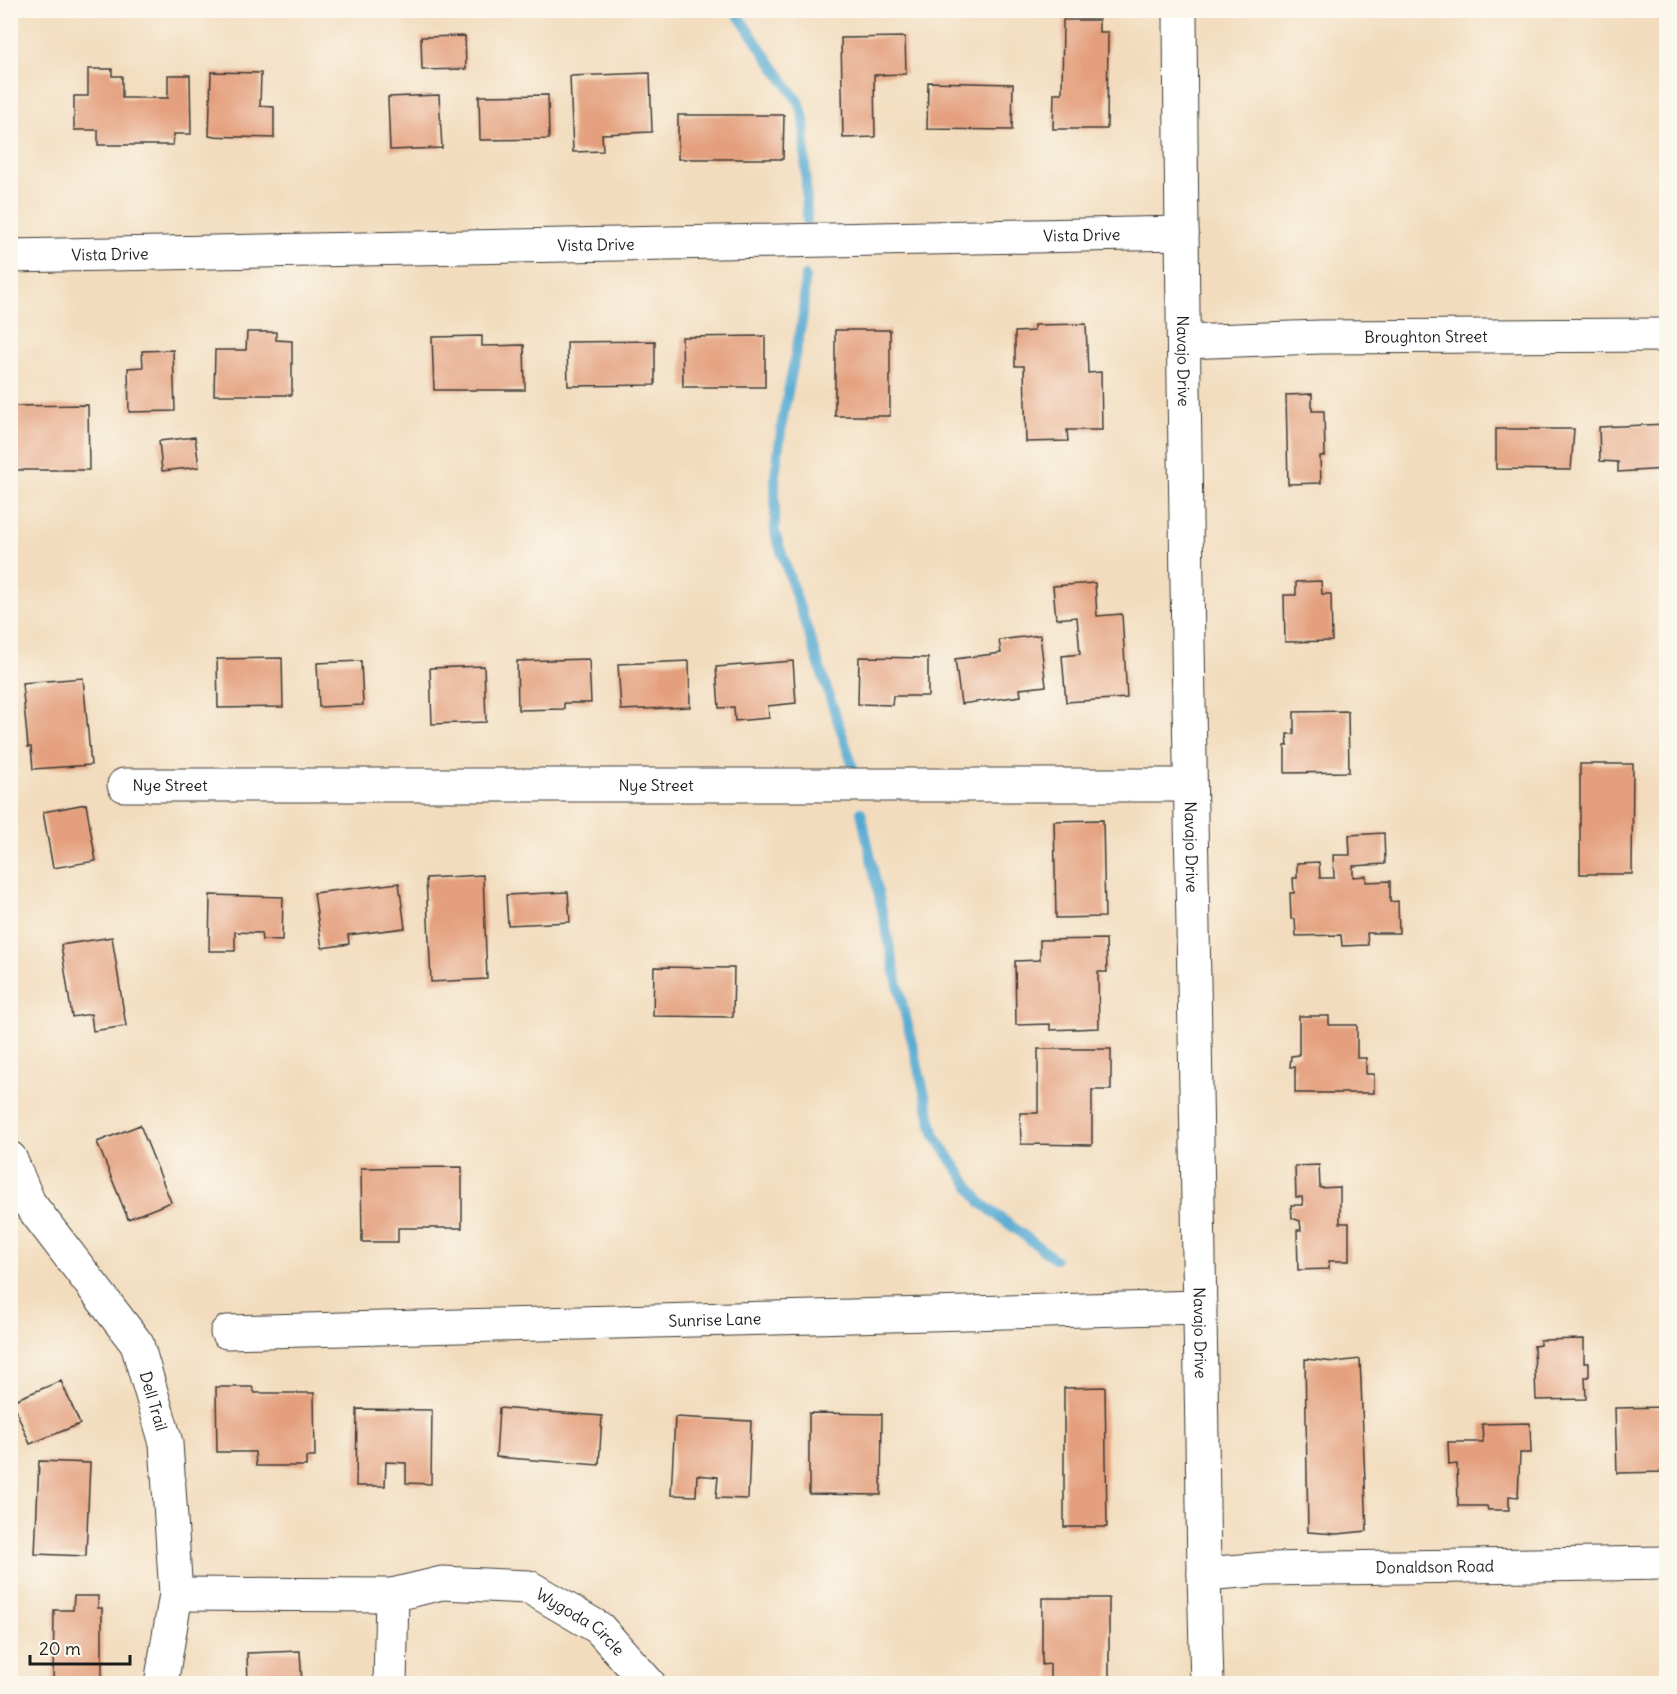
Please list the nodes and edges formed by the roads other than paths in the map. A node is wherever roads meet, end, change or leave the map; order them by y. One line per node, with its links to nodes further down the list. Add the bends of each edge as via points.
1 (1180, 10): 2 (street, Navajo Drive)
2 (1182, 233): 3 (street, Vista Drive); 5 (street, Navajo Drive)
3 (10, 256)
4 (1666, 335): 5 (street, Broughton Street, via 1320,337)
5 (1184, 342): 6 (street, Navajo Drive)
6 (1190, 784): 7 (street, Nye Street); 9 (street, Navajo Drive)
7 (124, 785)
8 (10, 1158): 13 (street, Dell Trail, via 29,1203 137,1344 166,1443)
9 (1200, 1307): 10 (street, Sunrise Lane); 12 (street, Navajo Drive)
10 (228, 1332)
11 (1666, 1563): 12 (street, Donaldson Road, via 1266,1569)
12 (1204, 1574): 18 (street, Navajo Drive)
13 (176, 1594): 14 (street, Wygoda Circle); 15 (street, Dell Trail)
14 (392, 1594): 16 (street); 17 (street, Wygoda Circle, via 442,1583 529,1587 599,1628)
15 (161, 1683)
16 (390, 1683)
17 (649, 1683)
18 (1207, 1683)

